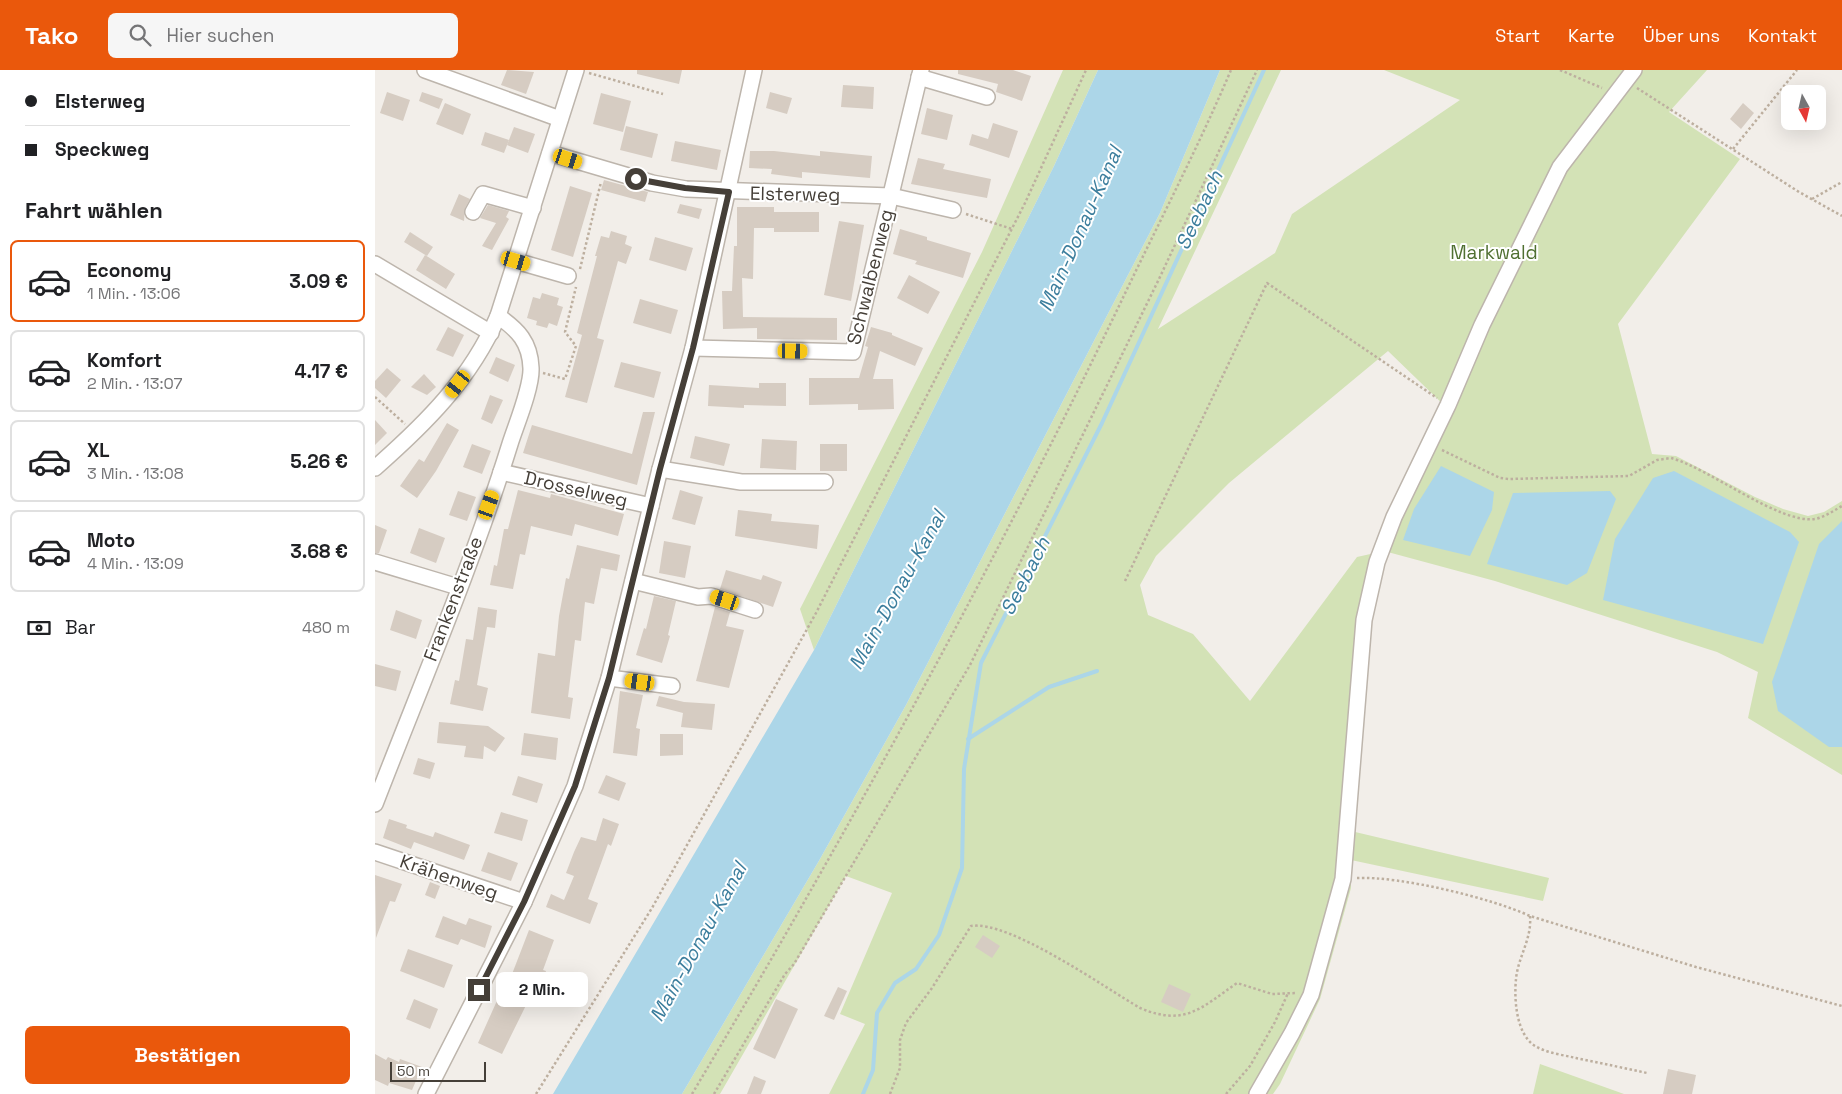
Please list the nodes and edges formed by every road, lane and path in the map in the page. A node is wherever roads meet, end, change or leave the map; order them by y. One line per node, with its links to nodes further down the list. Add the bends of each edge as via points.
1 (425, 70): 14 (street)
2 (754, 70): 19 (street)
3 (1086, 70): 26 (path)
4 (1231, 70): 60 (path, via 1092,362 954,634 803,905)
5 (1257, 70): 61 (path, via 1159,279 970,664)
6 (1560, 70): 11 (path)
7 (1797, 70): 15 (path)
8 (581, 71): 12 (path); 14 (street)
9 (920, 74): 13 (street, Schwalbenweg); 20 (street, Schwalbenweg)
10 (1629, 75): 11 (street); 15 (path)
11 (1614, 93): 35 (street, via 1560,167 1482,325)
12 (663, 94)
13 (987, 97)
14 (560, 119): 16 (street)
15 (1733, 149): 21 (path)
16 (550, 154): 17 (street, Elsterweg); 22 (street)
17 (604, 171): 19 (street, Elsterweg, via 652,184); 29 (path)
18 (1842, 182): 21 (path)
19 (729, 192): 20 (street, Elsterweg); 32 (street)
20 (891, 196): 23 (street, Elsterweg); 32 (street, Schwalbenweg, via 853,352)
21 (1812, 199): 25 (path)
22 (533, 208): 24 (street, via 483,194); 27 (street)
23 (953, 210): 26 (path)
24 (473, 212)
25 (1842, 216)
26 (1012, 229): 59 (path, via 816,613 652,908)
27 (516, 261): 29 (street); 30 (street)
28 (375, 264): 31 (street)
29 (574, 279): 33 (path, via 565,332 576,346 565,379)
30 (498, 316): 31 (street); 33 (street, Frankenstraße, via 514,327 527,343)
31 (491, 334): 36 (street, via 437,412)
32 (693, 348): 39 (street)
33 (531, 369): 40 (street, Frankenstraße)
34 (375, 397): 36 (path)
35 (1448, 405): 37 (street); 46 (path, via 1267,283)
36 (414, 434): 38 (street)
37 (1430, 444): 43 (path, via 1500,478 1629,476 1657,460 1671,458 1767,506 1802,519 1825,516); 53 (street, via 1377,562 1364,620)
38 (375, 468)
39 (660, 469): 41 (street, via 741,482); 42 (street)
40 (501, 472): 42 (street, Drosselweg); 47 (street, Frankenstraße)
41 (825, 482)
42 (651, 506): 45 (street)
43 (1842, 506)
44 (375, 562): 47 (street)
45 (633, 581): 48 (street, via 698,597 711,596); 49 (street)
46 (1125, 581)
47 (458, 587): 51 (street, Frankenstraße)
48 (755, 610)
49 (609, 678): 50 (street); 54 (street, via 575,786)
50 (672, 686)
51 (375, 804)
52 (375, 852): 54 (street, Krähenweg)
53 (1343, 879): 55 (path, via 1383,879 1452,892 1516,909); 64 (street, via 1311,995)
54 (524, 902): 58 (street)
55 (1530, 916): 56 (path, via 1696,967); 57 (path, via 1530,933 1516,976 1519,1019 1525,1035 1535,1046 1553,1053)
56 (1842, 1006)
57 (1647, 1073)
58 (426, 1094)
59 (536, 1094)
60 (692, 1094)
61 (714, 1094)
62 (890, 1094): 63 (path, via 900,1068 900,1040 906,1023 971,926 979,925 1023,939 1158,1016 1183,1016 1199,1010 1237,983 1272,994 1288,993 1249,1066)
63 (1226, 1094)
64 (1257, 1094)

